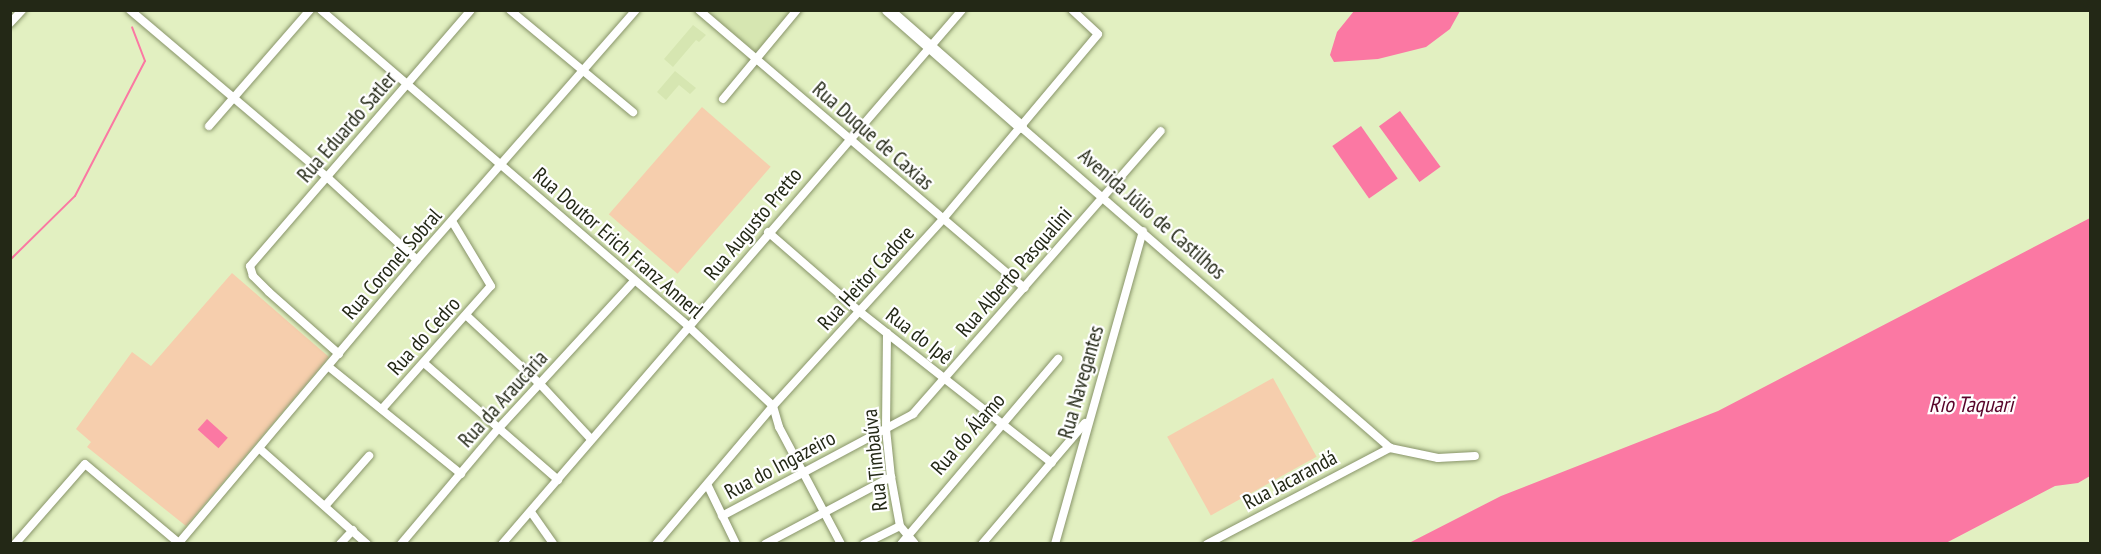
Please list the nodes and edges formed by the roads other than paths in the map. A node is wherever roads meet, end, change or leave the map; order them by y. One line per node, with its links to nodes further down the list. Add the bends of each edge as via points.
1 (22, 10): 13 (street)
2 (130, 10): 18 (street)
3 (310, 10): 18 (street)
4 (321, 10): 17 (street, Rua Doutor Erich Franz Annerl)
5 (471, 10): 17 (street, Rua Eduardo Satler)
6 (510, 10): 16 (street)
7 (636, 10): 16 (street, Rua Coronel Sobral)
8 (699, 10): 15 (street, Rua Duque de Caxias)
9 (797, 10): 15 (street)
10 (888, 10): 14 (street, Avenida Júlio de Castilhos)
11 (962, 10): 14 (street, Rua Augusto Pretto)
12 (1072, 10): 22 (street, Rua Heitor Cadore, via 1098,34)
13 (10, 23)
14 (931, 47): 22 (street, Avenida Júlio de Castilhos); 24 (street, Rua Augusto Pretto)
15 (756, 59): 19 (street); 24 (street, Rua Duque de Caxias)
16 (584, 70): 20 (street); 25 (street, Rua Coronel Sobral)
17 (406, 86): 25 (street, Rua Doutor Erich Franz Annerl); 26 (street, Rua Eduardo Satler)
18 (233, 96): 21 (street); 26 (street)
19 (723, 99)
20 (633, 112)
21 (209, 126)
22 (1021, 127): 27 (street, Avenida Júlio de Castilhos); 28 (street, Rua Heitor Cadore)
23 (1161, 131): 27 (street, Rua Alberto Pasqualini)
24 (849, 139): 28 (street, Rua Duque de Caxias); 31 (street, Rua Augusto Pretto)
25 (501, 165): 29 (street, Rua Coronel Sobral); 33 (street, Rua Doutor Erich Franz Annerl)
26 (328, 178): 32 (street); 39 (street, Rua Eduardo Satler, via 250,266 253,276 269,292)
27 (1104, 197): 30 (street, Avenida Júlio de Castilhos); 34 (street, Rua Alberto Pasqualini)
28 (943, 219): 34 (street, Rua Duque de Caxias); 35 (street, Rua Heitor Cadore)
29 (452, 221): 32 (street, Rua Coronel Sobral); 36 (street, Rua do Cedro, via 491,286)
30 (1143, 231): 47 (street, Rua Navegantes); 53 (street, Avenida Júlio de Castilhos)
31 (768, 232): 35 (street, Rua do Ipê); 37 (street, Rua Augusto Pretto)
32 (417, 260): 39 (street, Rua Coronel Sobral)
33 (634, 281): 37 (street, Rua Doutor Erich Franz Annerl); 44 (street, Rua da Araucária)
34 (1024, 288): 43 (street, Rua Alberto Pasqualini)
35 (860, 312): 38 (street, Rua do Ipê); 45 (street, Rua Heitor Cadore)
36 (467, 316): 41 (street, Rua do Cedro); 44 (street)
37 (689, 327): 45 (street, Rua Doutor Erich Franz Annerl); 51 (street, Rua Augusto Pretto)
38 (887, 333): 43 (street, Rua do Ipê); 50 (street, Rua Timbaúva)
39 (339, 354): 42 (street, Rua Coronel Sobral)
40 (1058, 359): 48 (street, Rua do Álamo)
41 (424, 363): 46 (street, Rua do Cedro); 49 (street)
42 (329, 367): 46 (street); 52 (street, Rua Coronel Sobral)
43 (945, 378): 48 (street, Rua do Ipê); 50 (street, Rua Alberto Pasqualini, via 913,414)
44 (540, 384): 49 (street, Rua da Araucária); 51 (street)
45 (773, 406): 58 (street, Rua Doutor Erich Franz Annerl, via 779,427); 61 (street, Rua Heitor Cadore)
46 (382, 409): 57 (street)
47 (1087, 420): 56 (street); 84 (street, Rua Navegantes)
48 (1000, 423): 56 (street, Rua do Ipê); 68 (street, Rua do Álamo)
49 (498, 429): 57 (street, Rua da Araucária); 60 (street)
50 (886, 429): 58 (street, Rua do Ingazeiro); 59 (street, Rua Timbaúva)
51 (591, 440): 60 (street, Rua Augusto Pretto)
52 (260, 448): 62 (street); 70 (street, Rua Coronel Sobral)
53 (1390, 448): 55 (street, via 1438,458); 85 (street, Rua Jacarandá)
54 (369, 456): 62 (street)
55 (1475, 456)
56 (1052, 463): 83 (street)
57 (461, 474): 73 (street, Rua da Araucária)
58 (806, 474): 64 (street, Rua Doutor Erich Franz Annerl); 65 (street, Rua do Ingazeiro)
59 (891, 477): 64 (street); 66 (street, Rua Timbaúva)
60 (558, 480): 63 (street, Rua Augusto Pretto)
61 (708, 486): 65 (street); 76 (street, Rua Heitor Cadore)
62 (325, 506): 67 (street)
63 (531, 512): 74 (street, Rua Augusto Pretto); 75 (street)
64 (825, 513): 78 (street); 79 (street, Rua Doutor Erich Franz Annerl)
65 (722, 516): 77 (street)
66 (900, 526): 68 (street, Rua Timbaúva); 80 (street)
67 (352, 530): 71 (street); 72 (street)
68 (907, 534): 81 (street, Rua Timbaúva); 82 (street)
69 (15, 543): 70 (street, via 85,464)
70 (179, 543)
71 (340, 543)
72 (367, 543)
73 (401, 543)
74 (502, 543)
75 (554, 543)
76 (656, 543)
77 (736, 543)
78 (765, 543)
79 (841, 543)
80 (864, 543)
81 (901, 543)
82 (915, 543)
83 (982, 543)
84 (1055, 543)
85 (1207, 543)

